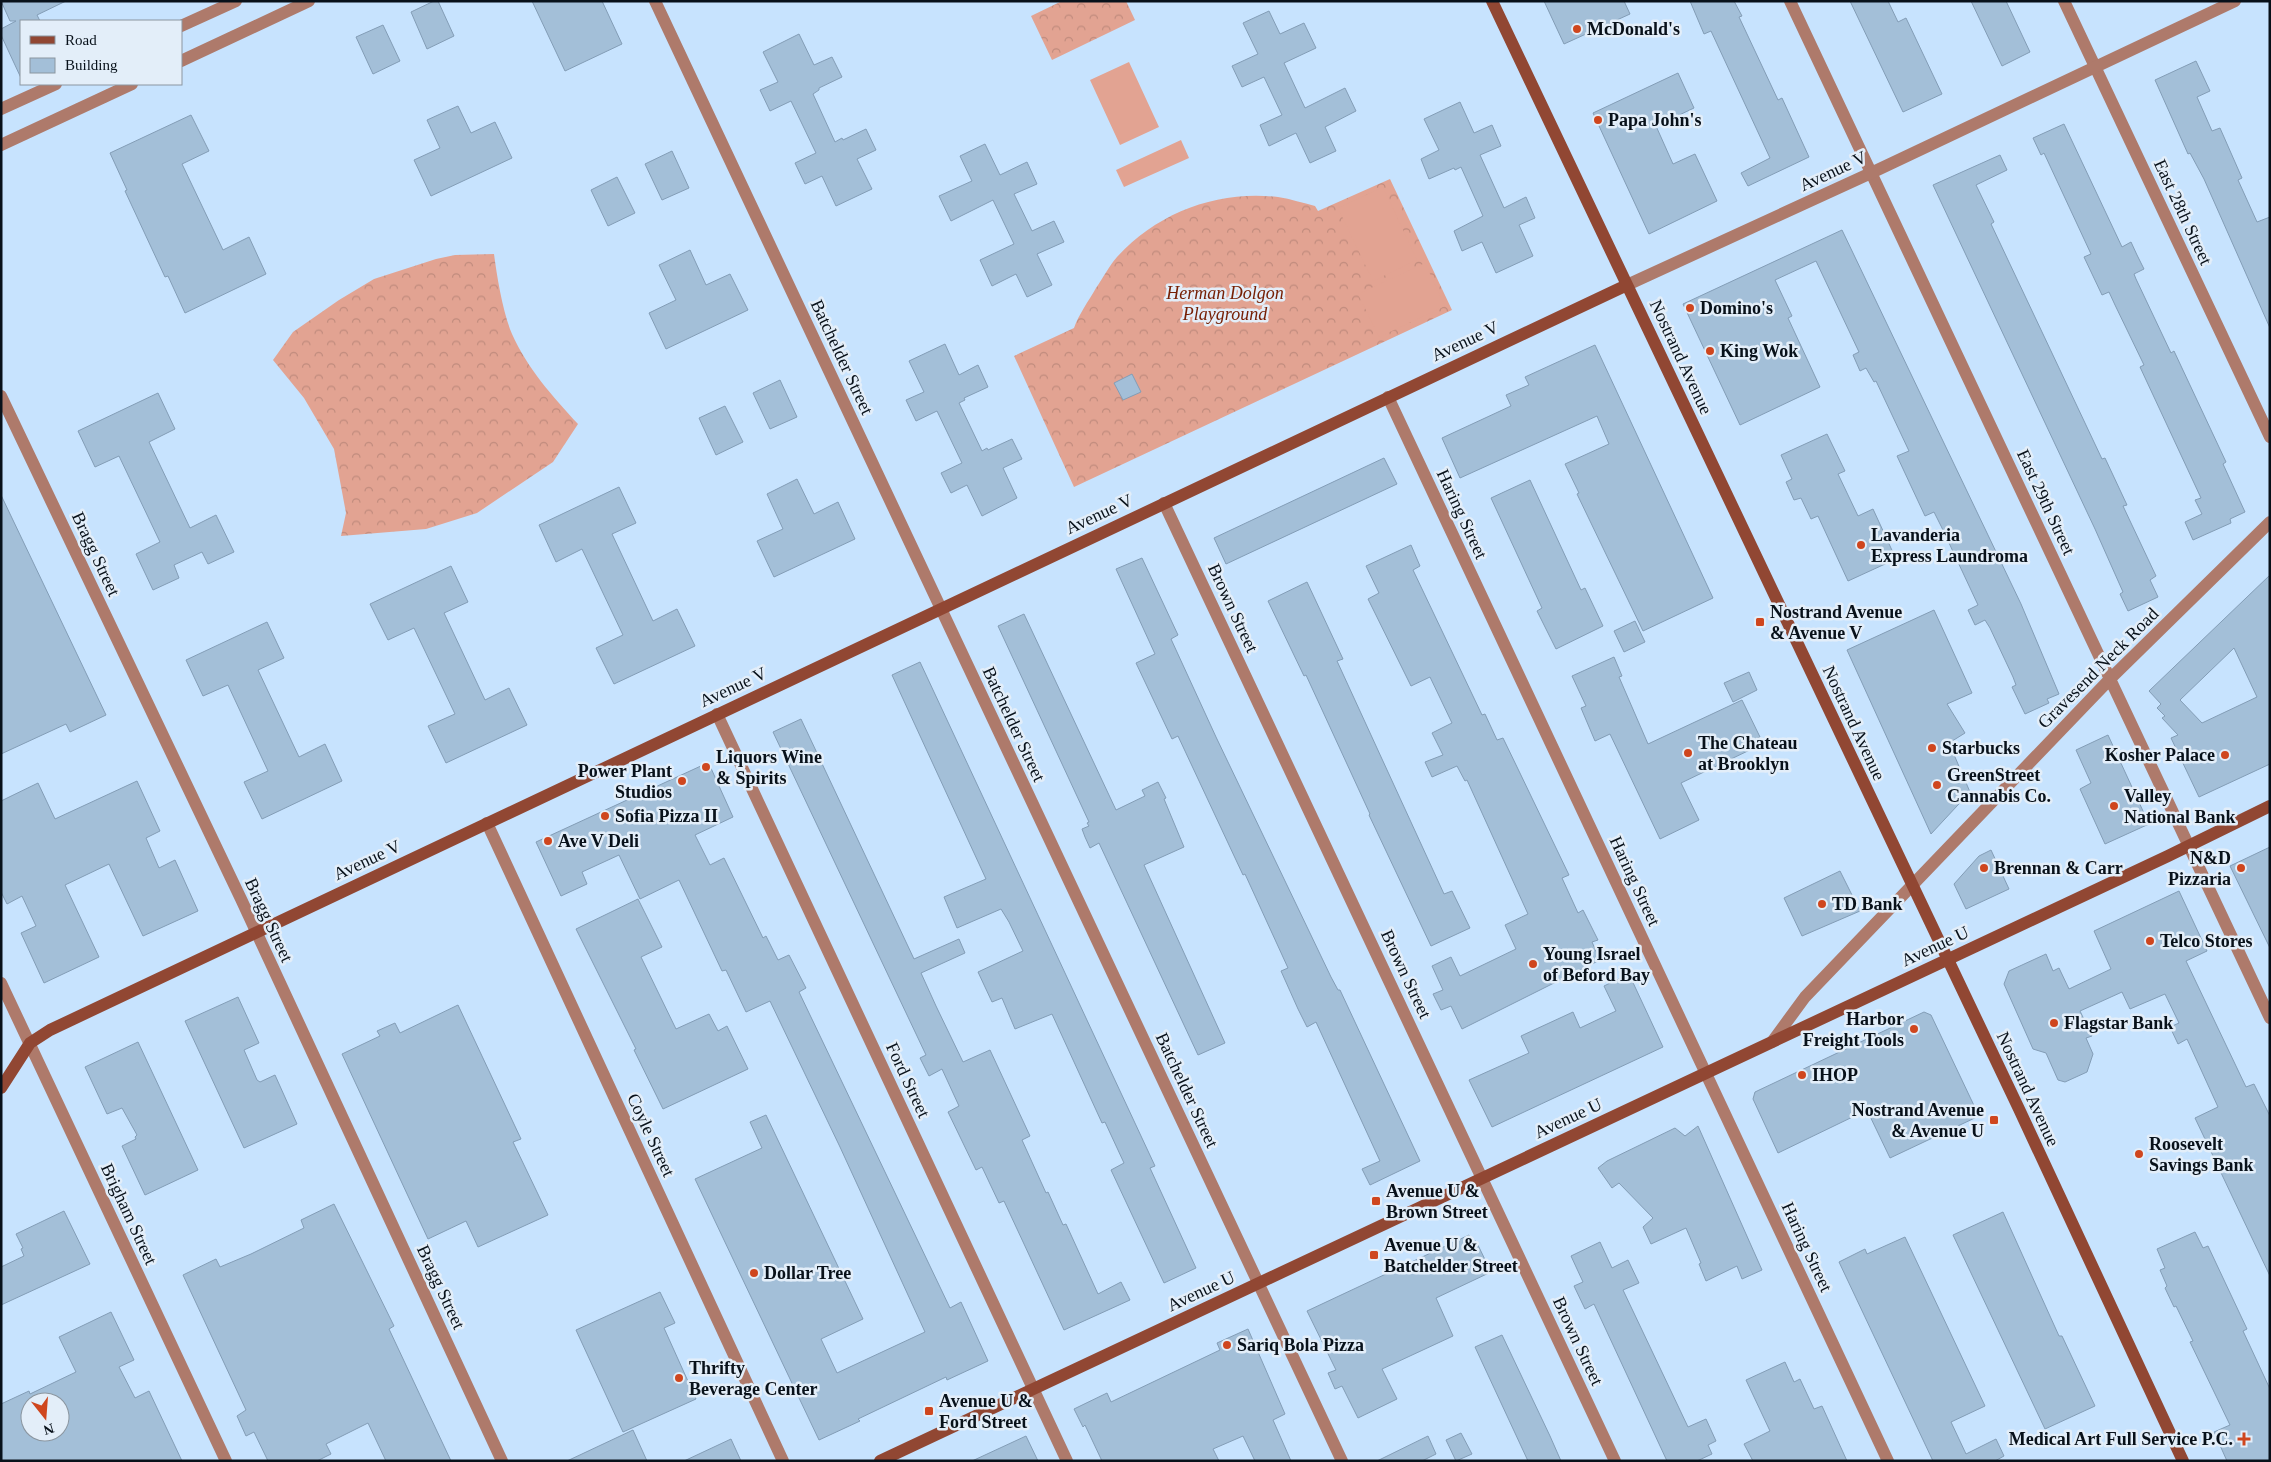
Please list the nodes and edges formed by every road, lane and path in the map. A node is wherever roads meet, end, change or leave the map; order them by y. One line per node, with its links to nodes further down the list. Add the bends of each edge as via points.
1 (236, 1): 8 (street)
2 (309, 1): 9 (street)
3 (655, 1): 22 (street, Batchelder Street)
4 (1492, 1): 16 (main road, Nostrand Avenue)
5 (1790, 1): 15 (street, East 29th Street)
6 (2064, 1): 10 (street, East 28th Street)
7 (2235, 1): 10 (street, Avenue V)
8 (182, 26)
9 (182, 61)
10 (2095, 67): 15 (street, Avenue V); 19 (street, East 28th Street)
11 (54, 85): 13 (street)
12 (130, 85): 14 (street)
13 (1, 109)
14 (1, 145)
15 (1871, 173): 16 (street, Avenue V); 23 (street, East 29th Street)
16 (1627, 285): 18 (main road, Avenue V); 28 (main road, Nostrand Avenue)
17 (1, 396): 29 (street, Bragg Street)
18 (1388, 397): 20 (main road, Avenue V); 35 (street, Haring Street)
19 (2270, 437)
20 (1164, 503): 22 (main road, Avenue V); 37 (street, Brown Street)
21 (2270, 522): 23 (street, Gravesend Neck Road)
22 (941, 608): 24 (main road, Avenue V); 38 (street, Batchelder Street)
23 (2110, 679): 27 (street, East 29th Street); 28 (street, Gravesend Neck Road)
24 (716, 714): 26 (main road, Avenue V); 39 (street, Ford Street)
25 (2270, 806): 27 (main road, Avenue U)
26 (486, 823): 29 (main road, Avenue V); 42 (street, Coyle Street)
27 (2188, 845): 30 (main road, Avenue U); 32 (street, East 29th Street)
28 (1912, 886): 30 (main road, Nostrand Avenue); 33 (street, Gravesend Neck Road, via 1805,997)
29 (256, 932): 34 (main road, Avenue V, via 50,1030); 41 (street, Bragg Street)
30 (1948, 959): 33 (main road, Avenue U); 48 (main road, Nostrand Avenue)
31 (1, 983): 34 (street, Brigham Street)
32 (2270, 1018)
33 (1772, 1042): 35 (main road, Avenue U)
34 (30, 1044): 36 (main road, Avenue V); 40 (street, Brigham Street)
35 (1706, 1073): 37 (main road, Avenue U); 47 (street, Haring Street)
36 (1, 1088)
37 (1482, 1178): 38 (main road, Avenue U); 46 (street, Brown Street)
38 (1258, 1283): 39 (main road, Avenue U); 45 (street, Batchelder Street)
39 (1034, 1389): 43 (main road, Avenue U); 44 (street, Ford Street)
40 (226, 1461)
41 (502, 1461)
42 (783, 1461)
43 (880, 1461)
44 (1067, 1461)
45 (1342, 1461)
46 (1615, 1461)
47 (1888, 1461)
48 (2183, 1461)

